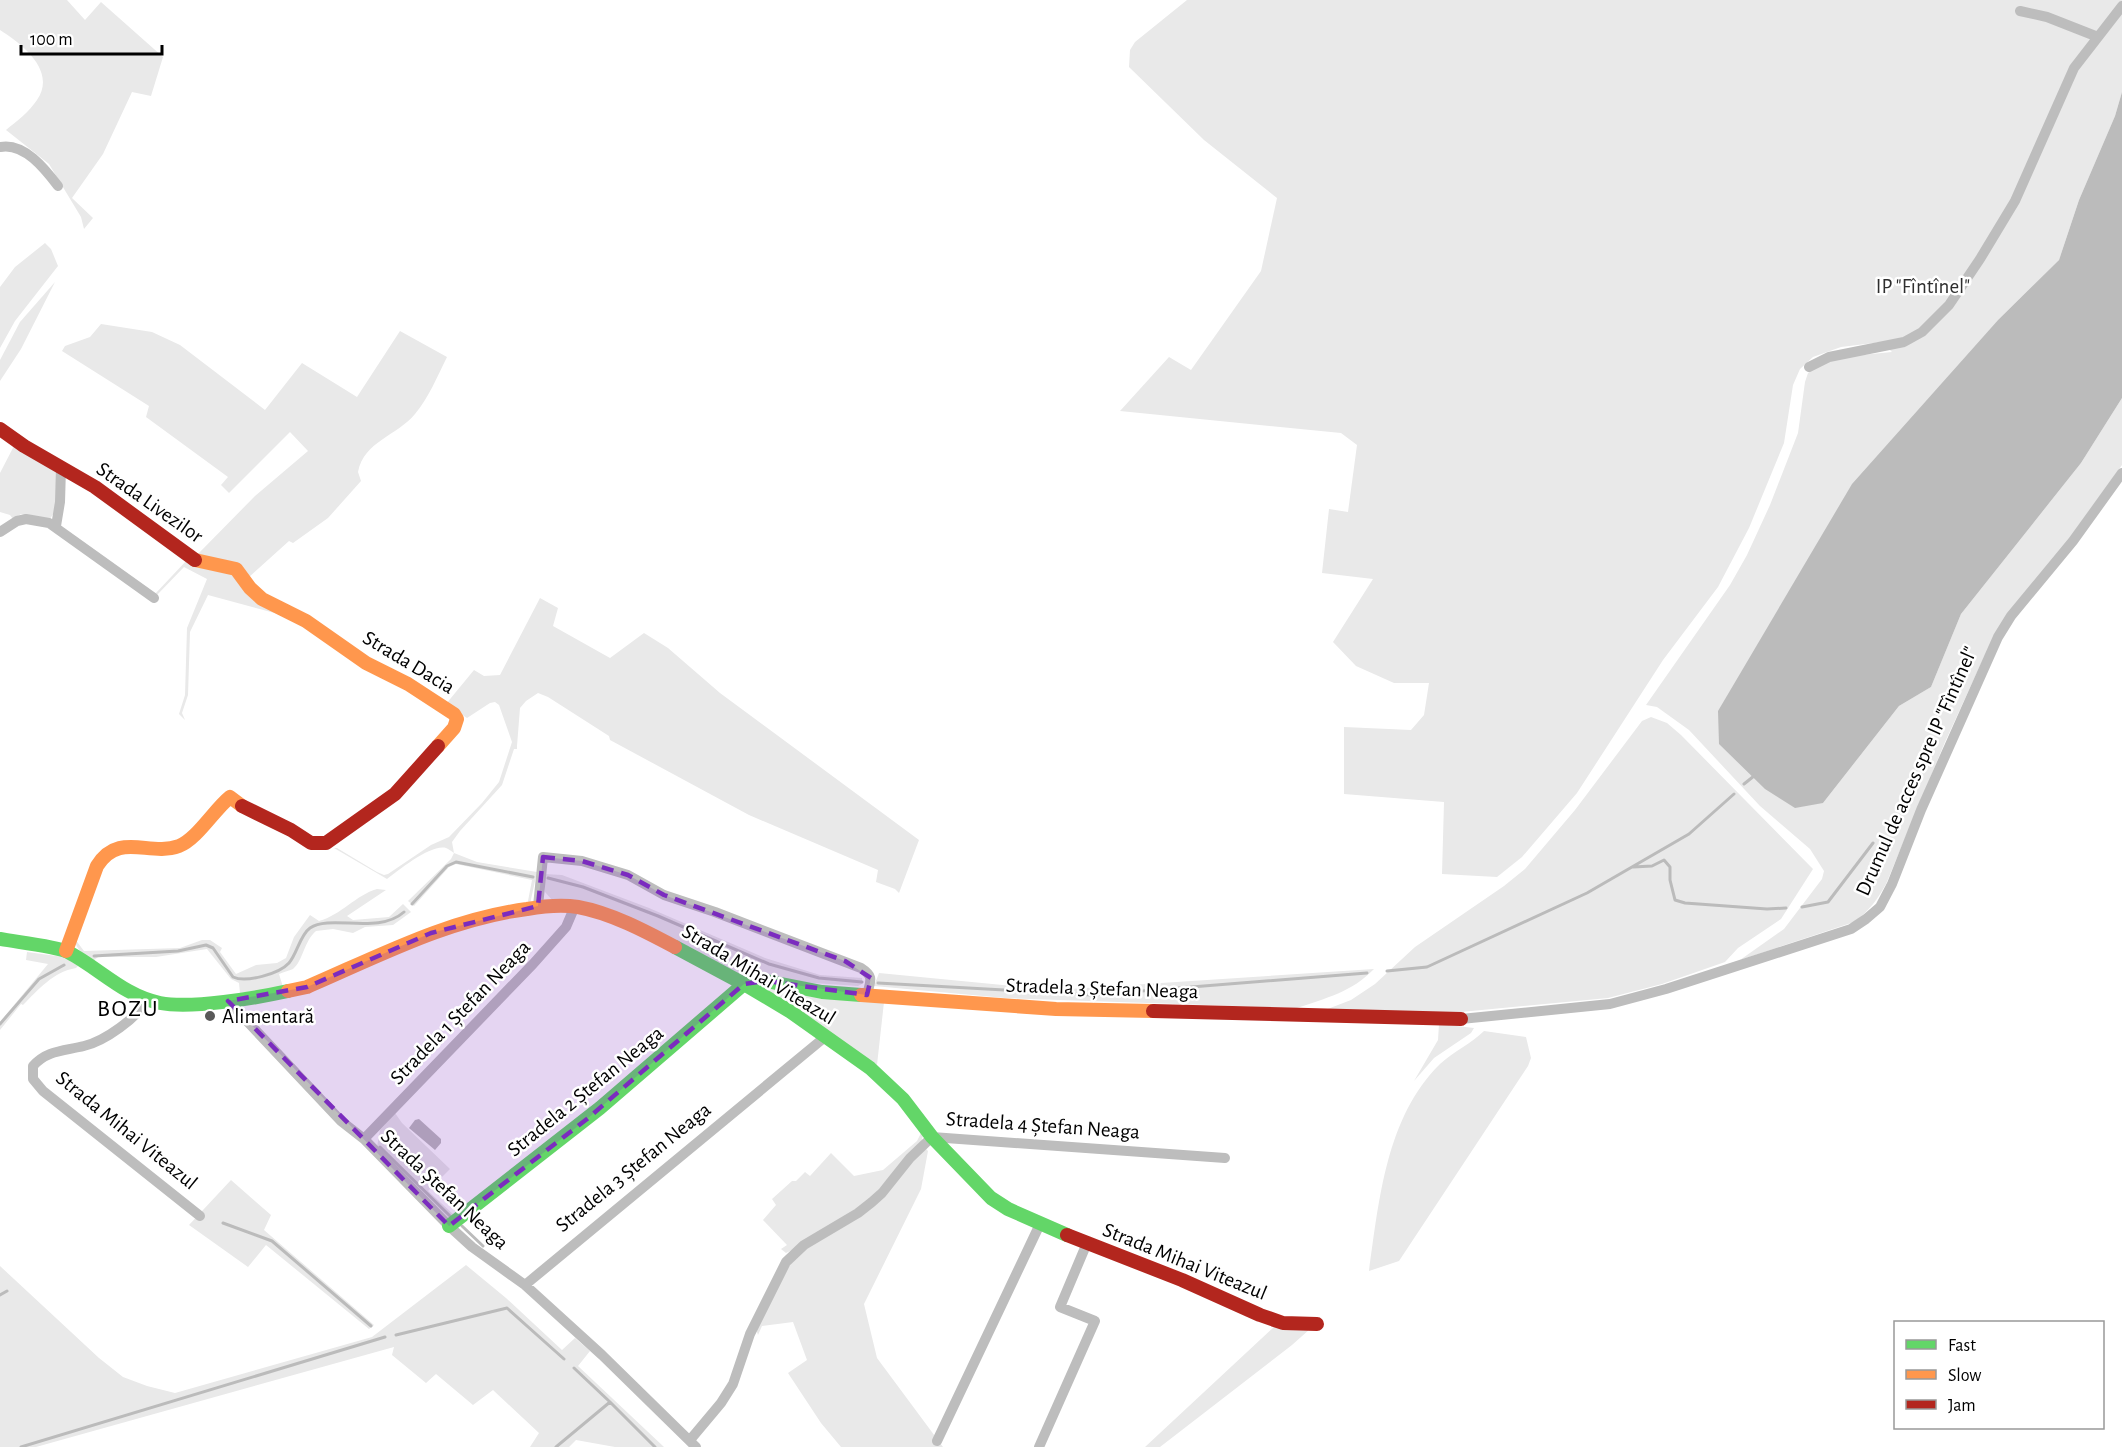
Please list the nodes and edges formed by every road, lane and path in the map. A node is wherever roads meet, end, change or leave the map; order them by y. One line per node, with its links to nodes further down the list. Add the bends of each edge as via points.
1 (2122, 6): 3 (street)
2 (2020, 11): 3 (street)
3 (2098, 37): 6 (street, via 2074,68 2015,201 1948,305 1922,332 1904,342 1846,352)
4 (0, 147): 5 (street, via 19,149)
5 (58, 186)
6 (1809, 367)
7 (0, 429): 8 (street, Strada Livezilor)
8 (61, 468): 10 (street, Strada Livezilor); 12 (street, Strada Livezilor, via 136,515 193,559)
9 (2122, 473): 22 (street, Drumul de acces spre IP "Fîntînel", via 1998,637 1892,884 1880,907 1866,919 1851,929 1610,1004)
10 (56, 526): 11 (street, via 27,519); 13 (street)
11 (0, 532)
12 (217, 564): 17 (street, Strada Dacia, via 236,569 262,599 306,621 366,663 442,705 454,714 456,723 395,794 329,842 311,843 300,834 240,807 230,797 186,843 166,848 124,847 108,852 97,866)
13 (154, 598)
14 (538, 906): 15 (street, Strada Mihai Viteazul); 19 (street, Strada Mihai Viteazul, via 543,856 582,861 628,875 664,895 861,968 871,978); 21 (street, Strada Mihai Viteazul, via 431,933 307,987)
15 (575, 906): 18 (street, Strada Mihai Viteazul, via 618,919); 25 (street, Stradela 1 Ștefan Neaga, via 566,927 533,964)
16 (0, 939): 17 (street, Strada Mihai Viteazul)
17 (66, 951): 20 (street, Strada Mihai Viteazul, via 125,990)
18 (744, 984): 19 (street, Stradela 3 Ștefan Neaga, via 766,981 822,992); 23 (street, Strada Mihai Viteazul); 29 (street, Stradela 2 Ștefan Neaga, via 587,1119)
19 (867, 995): 22 (street, Stradela 3 Ștefan Neaga, via 1056,1009)
20 (148, 999): 21 (street, Strada Mihai Viteazul, via 173,1005); 27 (street, Strada Mihai Viteazul, via 135,1016 96,1042 57,1050 38,1060 33,1066 33,1079)
21 (228, 1001): 25 (street, Strada Ștefan Neaga, via 341,1121)
22 (1461, 1019)
23 (825, 1037): 24 (street, Strada Mihai Viteazul, via 885,1080); 31 (street, Stradela 3 Ștefan Neaga)
24 (932, 1137): 26 (street, Stradela 4 Ștefan Neaga); 28 (street, Strada Mihai Viteazul, via 991,1198); 34 (street, Stradela 4 Ștefan Neaga, via 872,1202 804,1245 788,1260 750,1334 734,1384)
25 (364, 1139): 29 (street, Strada Ștefan Neaga)
26 (1225, 1158)
27 (200, 1216)
28 (1040, 1224): 30 (street, Strada Mihai Viteazul); 33 (street)
29 (449, 1226): 31 (street, Strada Ștefan Neaga)
30 (1087, 1243): 32 (street, Strada Mihai Viteazul, via 1275,1320); 35 (street, via 1060,1307 1095,1321)
31 (525, 1285): 34 (street, Strada Ștefan Neaga)
32 (1317, 1324)
33 (938, 1441)
34 (693, 1443)
35 (1039, 1447)

